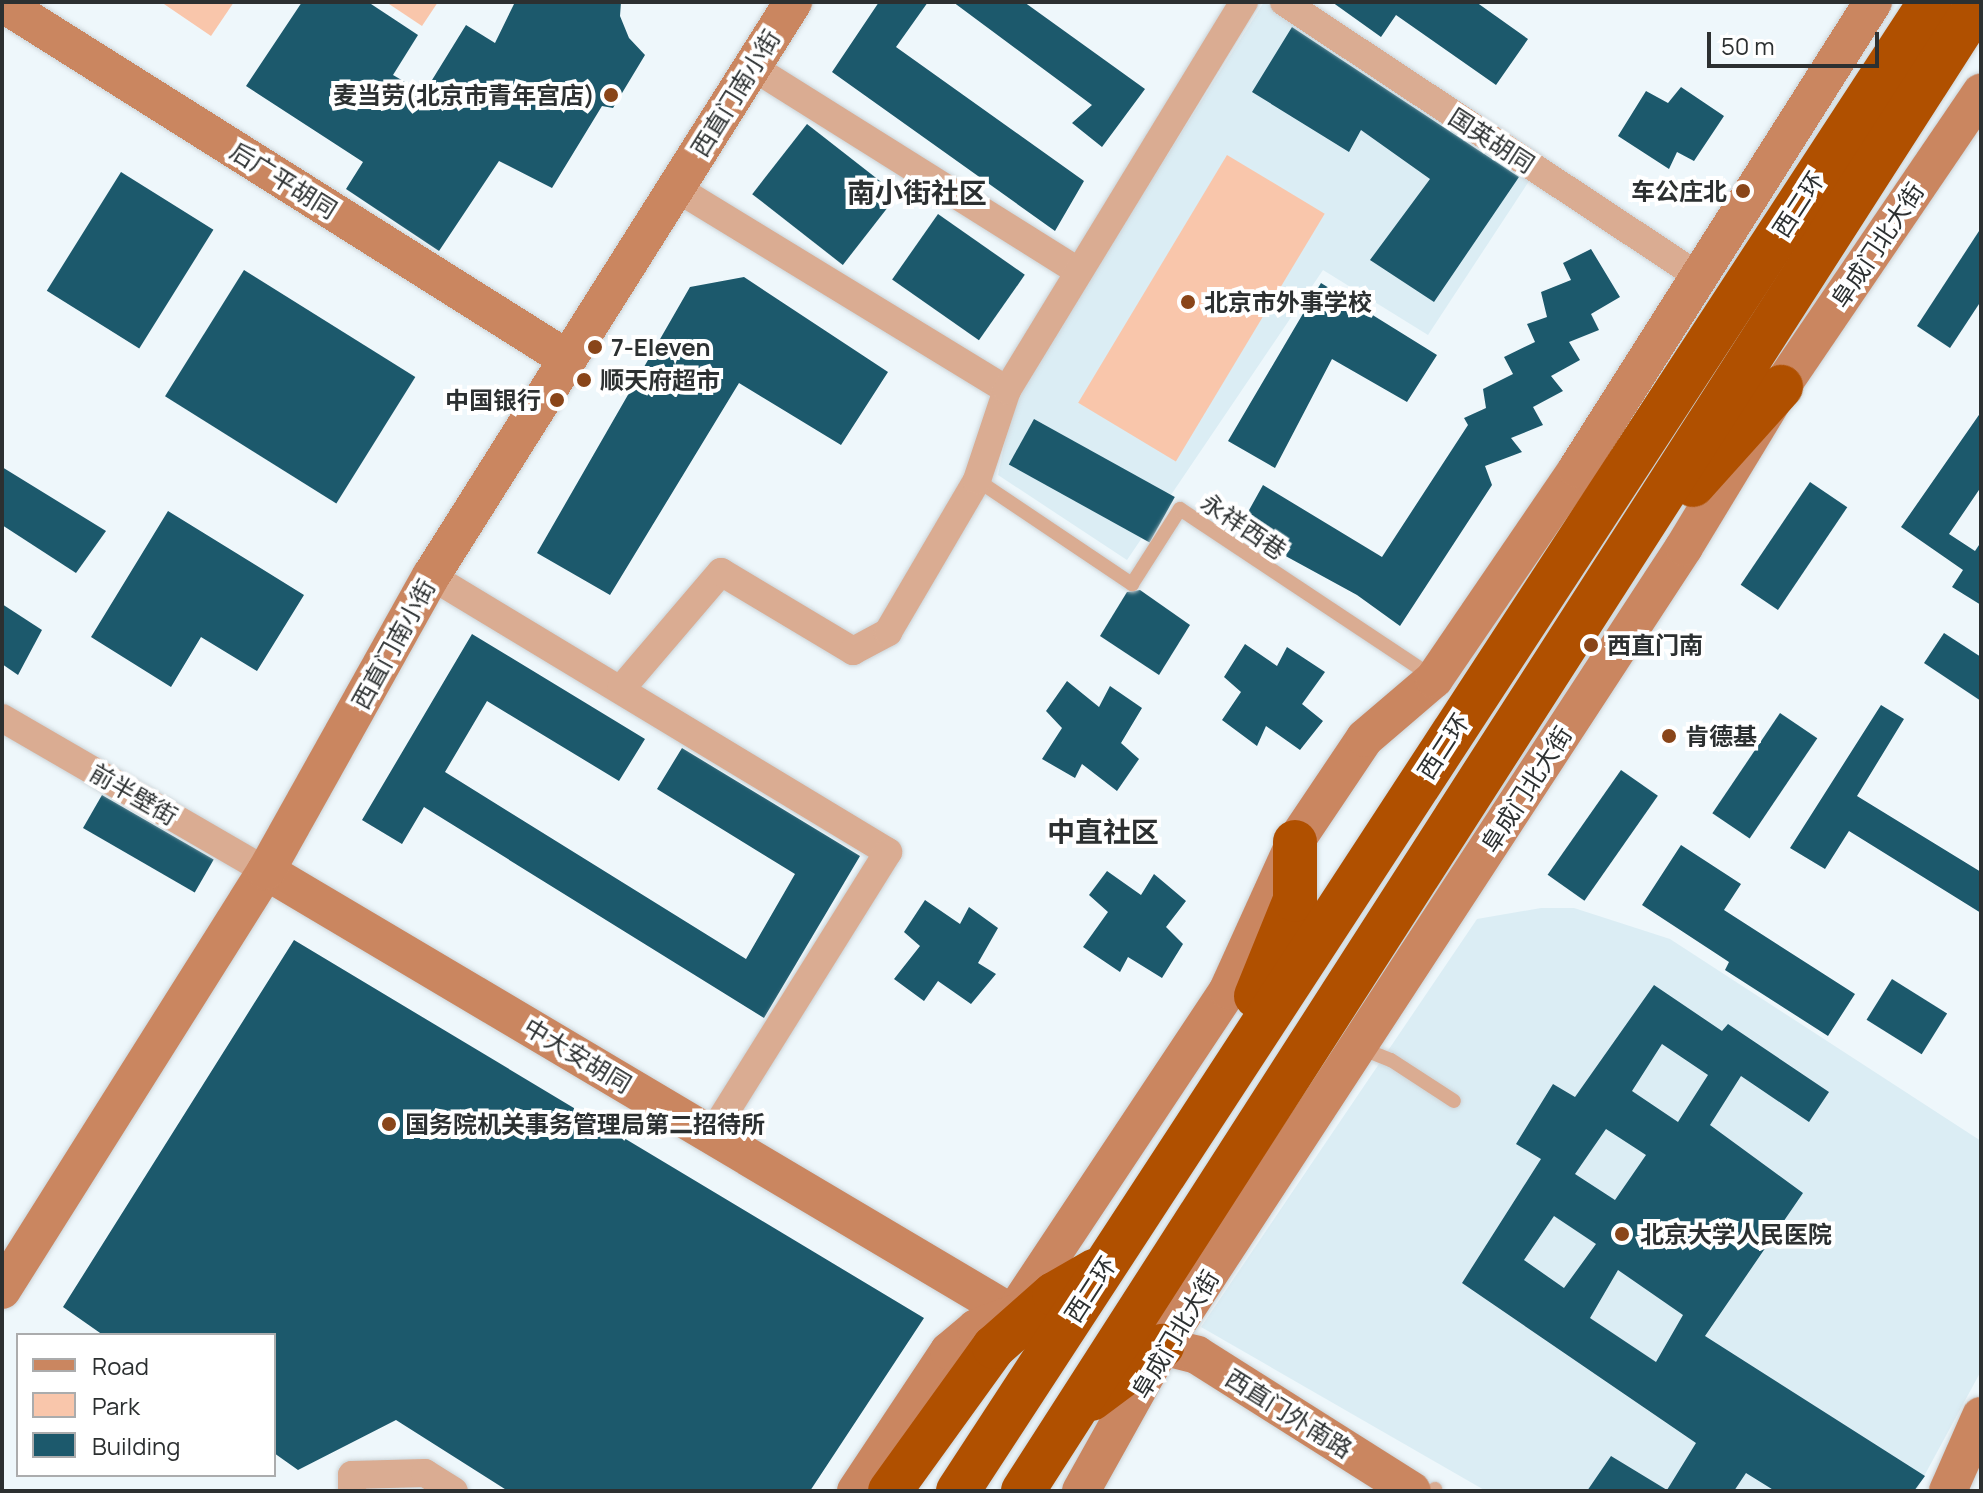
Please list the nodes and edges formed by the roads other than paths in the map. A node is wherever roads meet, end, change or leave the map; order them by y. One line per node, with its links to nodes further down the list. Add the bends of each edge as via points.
1 (793, 2): 8 (street, 西直门南小街)
2 (1244, 2): 11 (street)
3 (1284, 2): 12 (street, 国英胡同)
4 (1873, 2): 12 (street)
5 (1930, 2): 25 (highway, 西二环)
6 (1979, 2): 18 (highway, 西二环)
7 (2, 3): 13 (street, 后广平胡同)
8 (751, 66): 10 (street, 西直门南小街); 11 (street)
9 (1981, 93): 14 (street, 阜成门北大街)
10 (676, 188): 13 (street, 西直门南小街); 15 (street)
11 (1079, 272): 15 (street)
12 (1700, 277): 19 (street)
13 (566, 358): 17 (street, 西直门南小街)
14 (1781, 387): 18 (highway); 24 (street, 阜成门北大街, via 1684,547)
15 (1007, 390): 16 (street)
16 (977, 480): 19 (lane, 永祥西巷, via 1132,584 1180,509); 20 (street, via 888,632 853,651 721,572)
17 (431, 576): 20 (street); 23 (street, 西直门南小街)
18 (1601, 588): 32 (highway, 西二环)
19 (1434, 679): 22 (street, via 1365,738)
20 (621, 689): 27 (street, via 888,852)
21 (2, 718): 23 (street, 前半壁街)
22 (1295, 842): 25 (highway, via 1295,900 1240,1029); 30 (street, via 1228,990)
23 (266, 871): 27 (street, 中大安胡同); 29 (street, 西直门南小街)
24 (1358, 1047): 26 (lane, via 1391,1060); 31 (street, 阜成门北大街)
25 (1223, 1088): 28 (highway, 西二环)
26 (1454, 1101)
27 (712, 1134): 30 (street, 中大安胡同)
28 (1114, 1251): 30 (highway, via 1101,1267); 39 (highway, 西二环)
29 (2, 1290)
30 (1025, 1311): 37 (street, via 976,1328 949,1351); 38 (highway, via 984,1358)
31 (1162, 1346): 32 (highway); 34 (street, 西直门外南路, via 1197,1355); 41 (street, 阜成门北大街)
32 (1069, 1415): 40 (highway, 西二环)
33 (1981, 1416): 42 (street)
34 (1427, 1490)
35 (352, 1491): 36 (street, via 352,1475 425,1473)
36 (454, 1491)
37 (856, 1491)
38 (890, 1491)
39 (958, 1491)
40 (1023, 1491)
41 (1081, 1491)
42 (1948, 1491)

